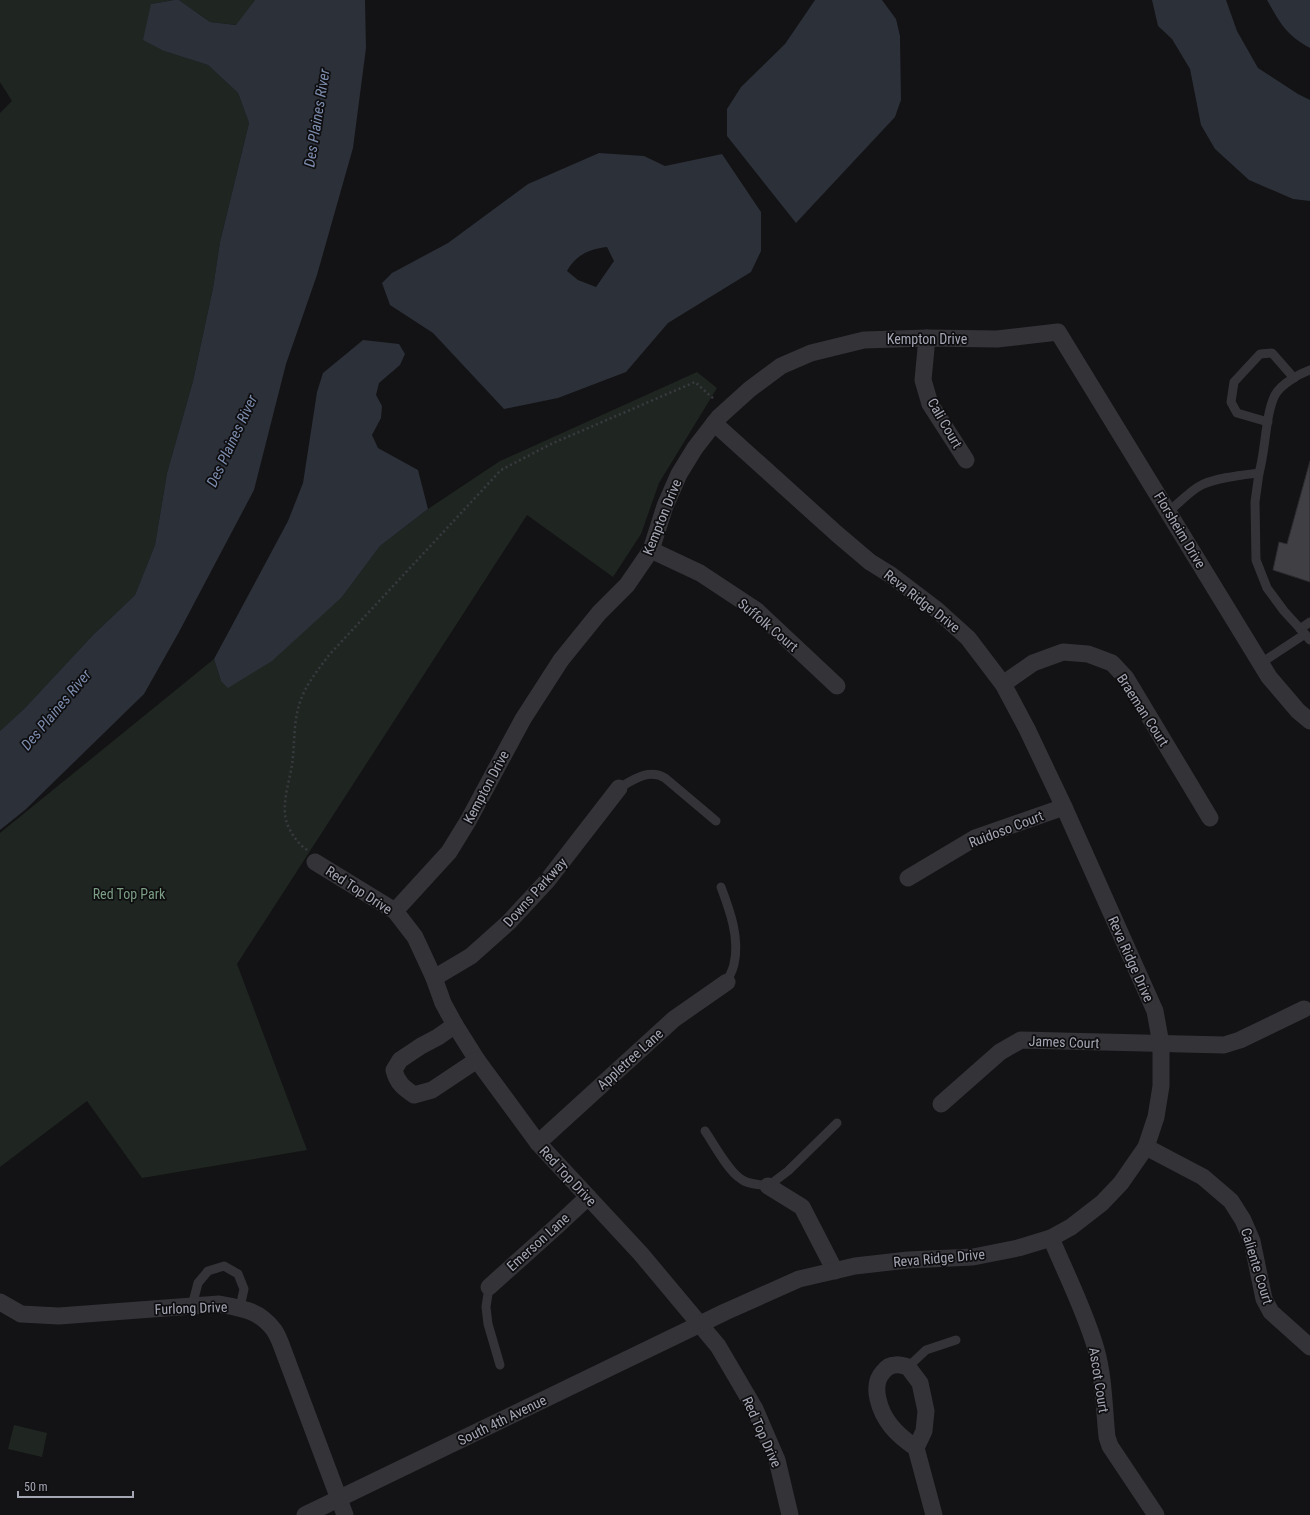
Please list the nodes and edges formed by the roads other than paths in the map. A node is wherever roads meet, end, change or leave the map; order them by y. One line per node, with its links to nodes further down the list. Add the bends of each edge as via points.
1 (1058, 332): 2 (street, Kempton Drive, via 997,339); 9 (street, Florsheim Drive)
2 (927, 338): 6 (street, Kempton Drive, via 864,340 810,353 781,366 750,388); 7 (street, Cali Court, via 923,380 930,404)
3 (1310, 370): 4 (lane)
4 (1294, 378): 5 (lane, via 1276,394); 5 (lane, via 1272,353 1260,354 1234,382 1231,402 1237,414)
5 (1268, 422): 8 (lane)
6 (714, 423): 10 (street, Kempton Drive, via 679,474 665,506); 14 (street, Reva Ridge Drive, via 870,562 937,610 968,638)
7 (966, 460)
8 (1259, 473): 9 (lane, via 1199,486); 12 (lane, via 1255,502 1256,560 1267,588)
9 (1168, 512): 13 (street, Florsheim Drive)
10 (651, 550): 15 (street, Suffolk Court, via 700,573 756,610); 24 (street, Kempton Drive, via 627,585 599,613 561,660 523,718 450,852)
11 (1310, 622): 12 (lane)
12 (1305, 634): 13 (lane)
13 (1261, 663): 16 (street, Florsheim Drive, via 1269,677)
14 (1003, 684): 18 (street, Reva Ridge Drive); 19 (street, Braeman Court, via 1033,663 1063,652 1088,654 1112,663 1126,678)
15 (836, 686)
16 (1310, 721)
17 (619, 788): 20 (lane, via 638,777 658,774); 25 (street, Downs Parkway, via 547,881 509,922 471,956)
18 (1064, 807): 22 (street, Ruidoso Court, via 975,838); 29 (street, Reva Ridge Drive, via 1154,1011)
19 (1210, 818)
20 (716, 821)
21 (315, 862): 24 (street, Red Top Drive)
22 (908, 878)
23 (721, 887): 26 (lane, via 735,936 734,965)
24 (394, 911): 25 (street, Red Top Drive, via 415,937)
25 (434, 978): 28 (street, Red Top Drive)
26 (727, 982): 34 (street, Appletree Lane, via 674,1019)
27 (1304, 1009): 29 (street, James Court, via 1240,1040 1224,1044)
28 (455, 1025): 30 (street, Red Top Drive); 30 (street, via 400,1060 394,1070 396,1078 414,1095 432,1090)
29 (1161, 1044): 31 (street, James Court, via 1021,1040 1000,1052); 35 (street, Reva Ridge Drive, via 1161,1086 1156,1117)
30 (477, 1060): 34 (street, Red Top Drive)
31 (941, 1104)
32 (837, 1123): 36 (lane, via 788,1171)
33 (705, 1131): 36 (lane, via 740,1179)
34 (538, 1143): 37 (street, Red Top Drive)
35 (1146, 1147): 38 (street, Reva Ridge Drive, via 1121,1183 1102,1204); 46 (street, Caliente Court, via 1203,1178 1231,1202 1243,1220 1252,1241 1264,1299 1271,1312)
36 (768, 1186): 39 (street, via 802,1207)
37 (588, 1197): 40 (street, Emerson Lane); 44 (street, Red Top Drive, via 641,1254)
38 (1051, 1238): 39 (street, Reva Ridge Drive, via 973,1257 908,1260); 55 (street, Ascot Court, via 1096,1349 1110,1446)
39 (835, 1271): 44 (street, Reva Ridge Drive, via 799,1279)
40 (489, 1287): 47 (lane, via 486,1307 488,1324)
41 (0, 1302): 42 (street, Furlong Drive, via 21,1314 59,1316)
42 (192, 1306): 43 (street, Furlong Drive, via 219,1304); 43 (lane, via 198,1283 208,1271 224,1266 238,1274 244,1289)
43 (240, 1307): 50 (street, Furlong Drive, via 259,1314 274,1330)
44 (700, 1325): 50 (street, South 4th Avenue); 53 (street, Red Top Drive, via 718,1346 755,1409 777,1460)
45 (956, 1340): 48 (lane, via 926,1350)
46 (1310, 1347)
47 (500, 1365)
48 (908, 1367): 49 (street, via 920,1383 926,1411 924,1431); 49 (street, via 895,1365 886,1368 878,1378 876,1389 880,1405 890,1425 901,1438)
49 (916, 1448): 54 (street)
50 (339, 1499): 51 (street, South 4th Avenue); 52 (street, Furlong Drive)
51 (304, 1515)
52 (345, 1515)
53 (790, 1515)
54 (934, 1515)
55 (1156, 1515)

